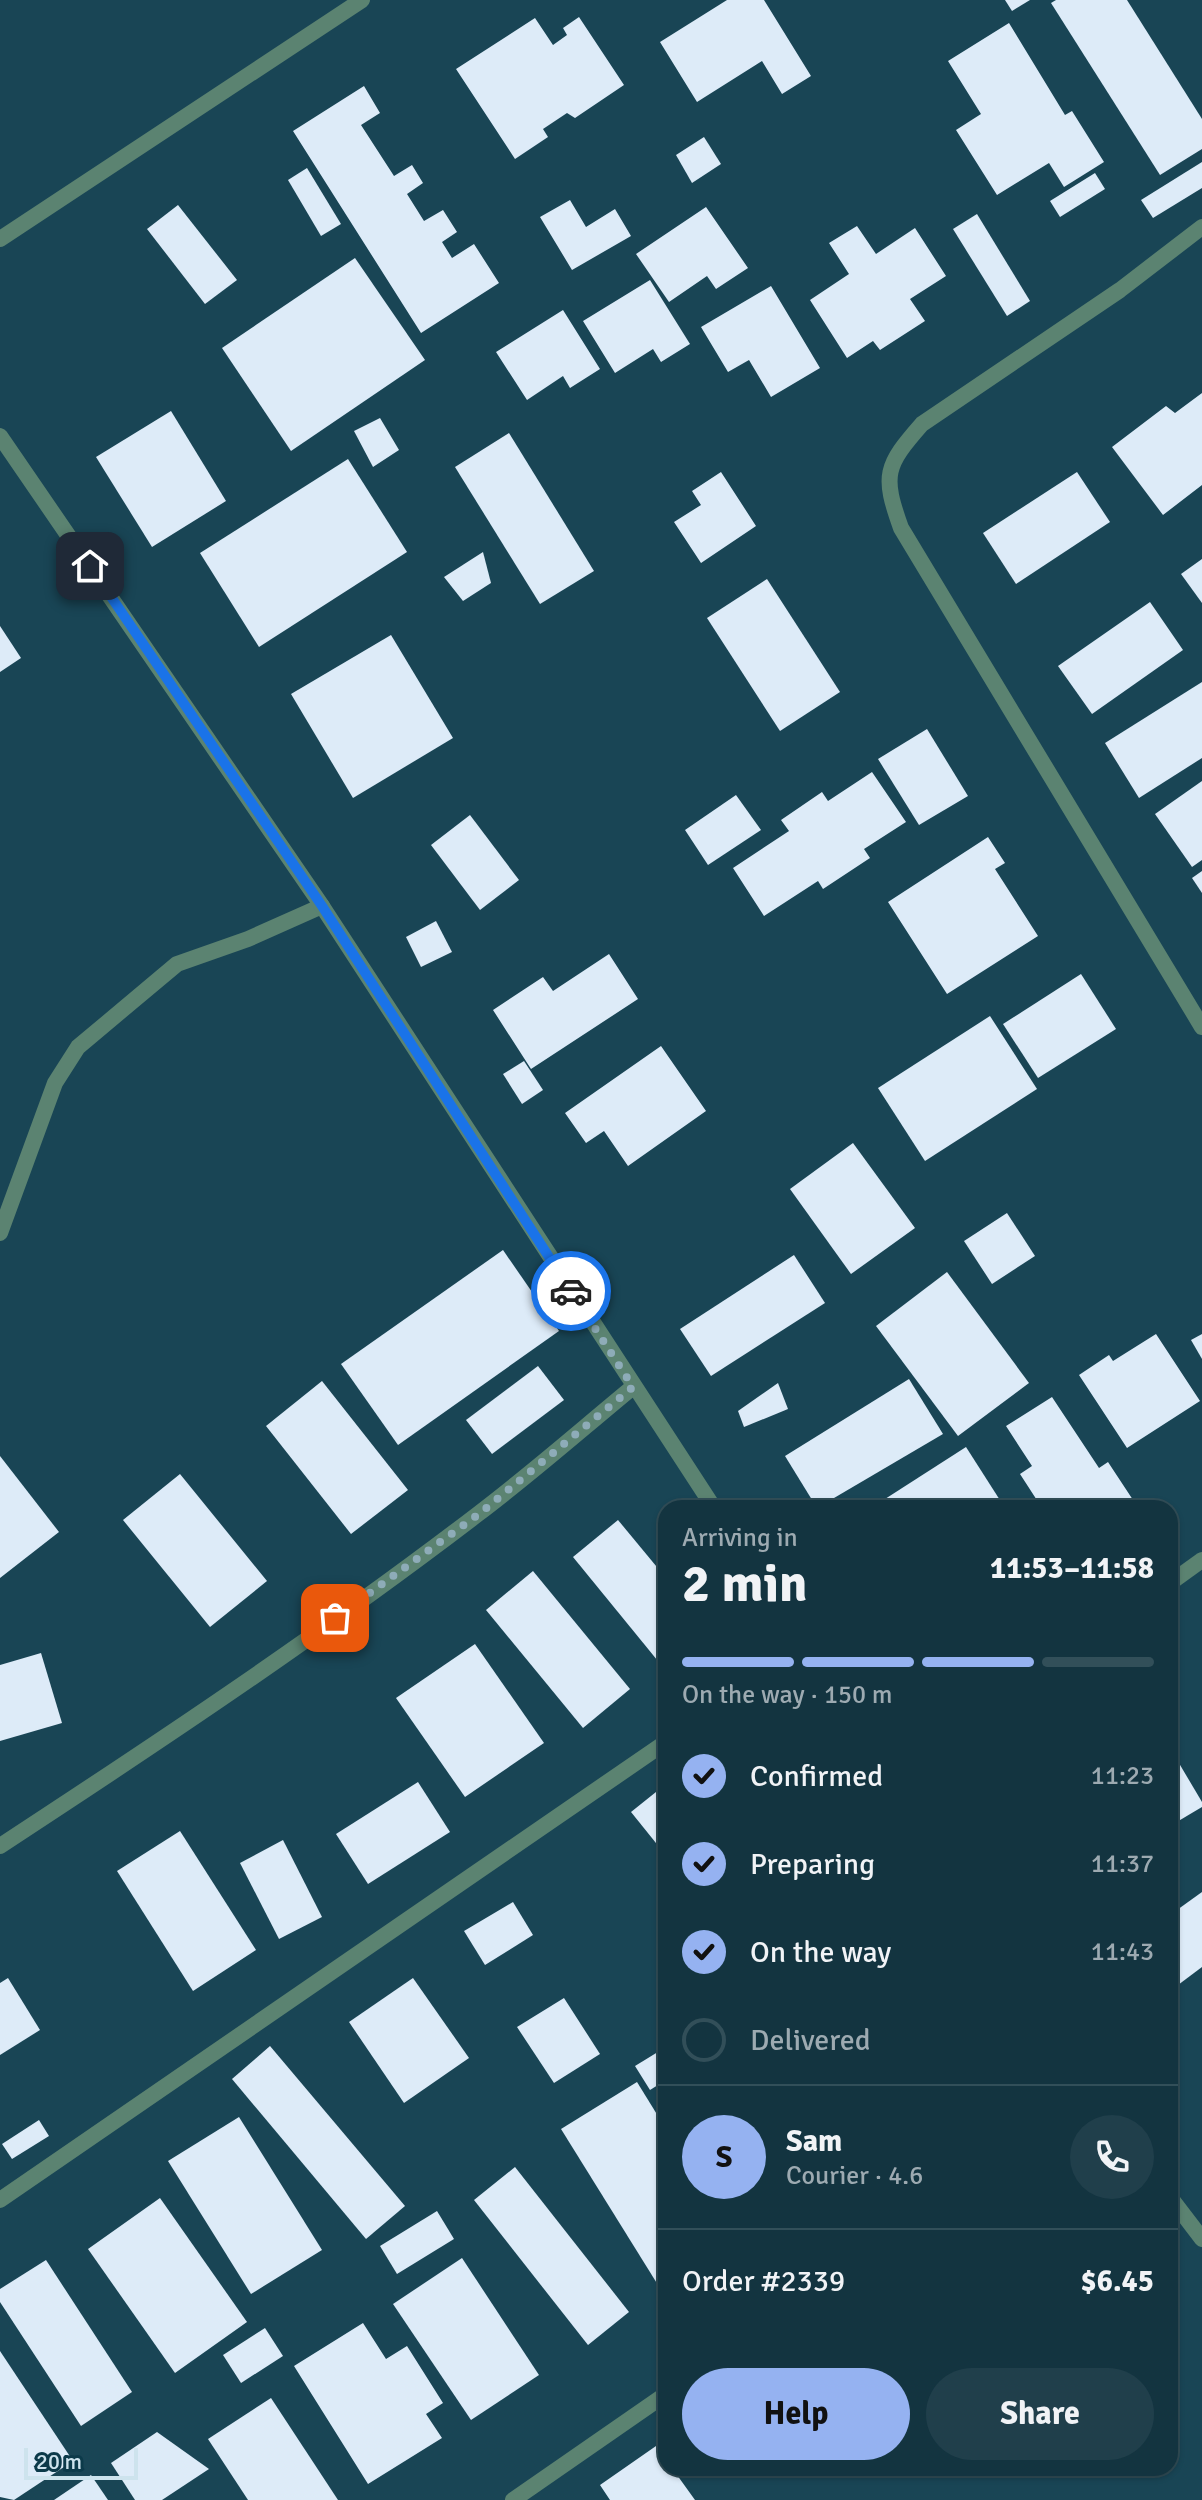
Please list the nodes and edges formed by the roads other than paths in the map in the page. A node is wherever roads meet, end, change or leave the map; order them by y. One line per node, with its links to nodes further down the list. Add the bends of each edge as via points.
1 (362, 0): 3 (street)
2 (1202, 227): 6 (street, via 1120,290 922,424 898,452 887,488 901,528)
3 (0, 239)
4 (0, 436): 5 (street)
5 (322, 906): 7 (street, via 177,964 78,1047 55,1083); 8 (street)
6 (1202, 1027)
7 (0, 1233)
8 (633, 1387): 9 (street); 13 (street, via 479,1514 337,1617 200,1715)
9 (709, 1500)
10 (1202, 1560): 11 (street)
11 (1178, 1577)
12 (658, 1748): 14 (street)
13 (0, 1846)
14 (0, 2200)
15 (1178, 2208): 16 (street)
16 (1202, 2239)
17 (658, 2400): 18 (street)
18 (513, 2500)

